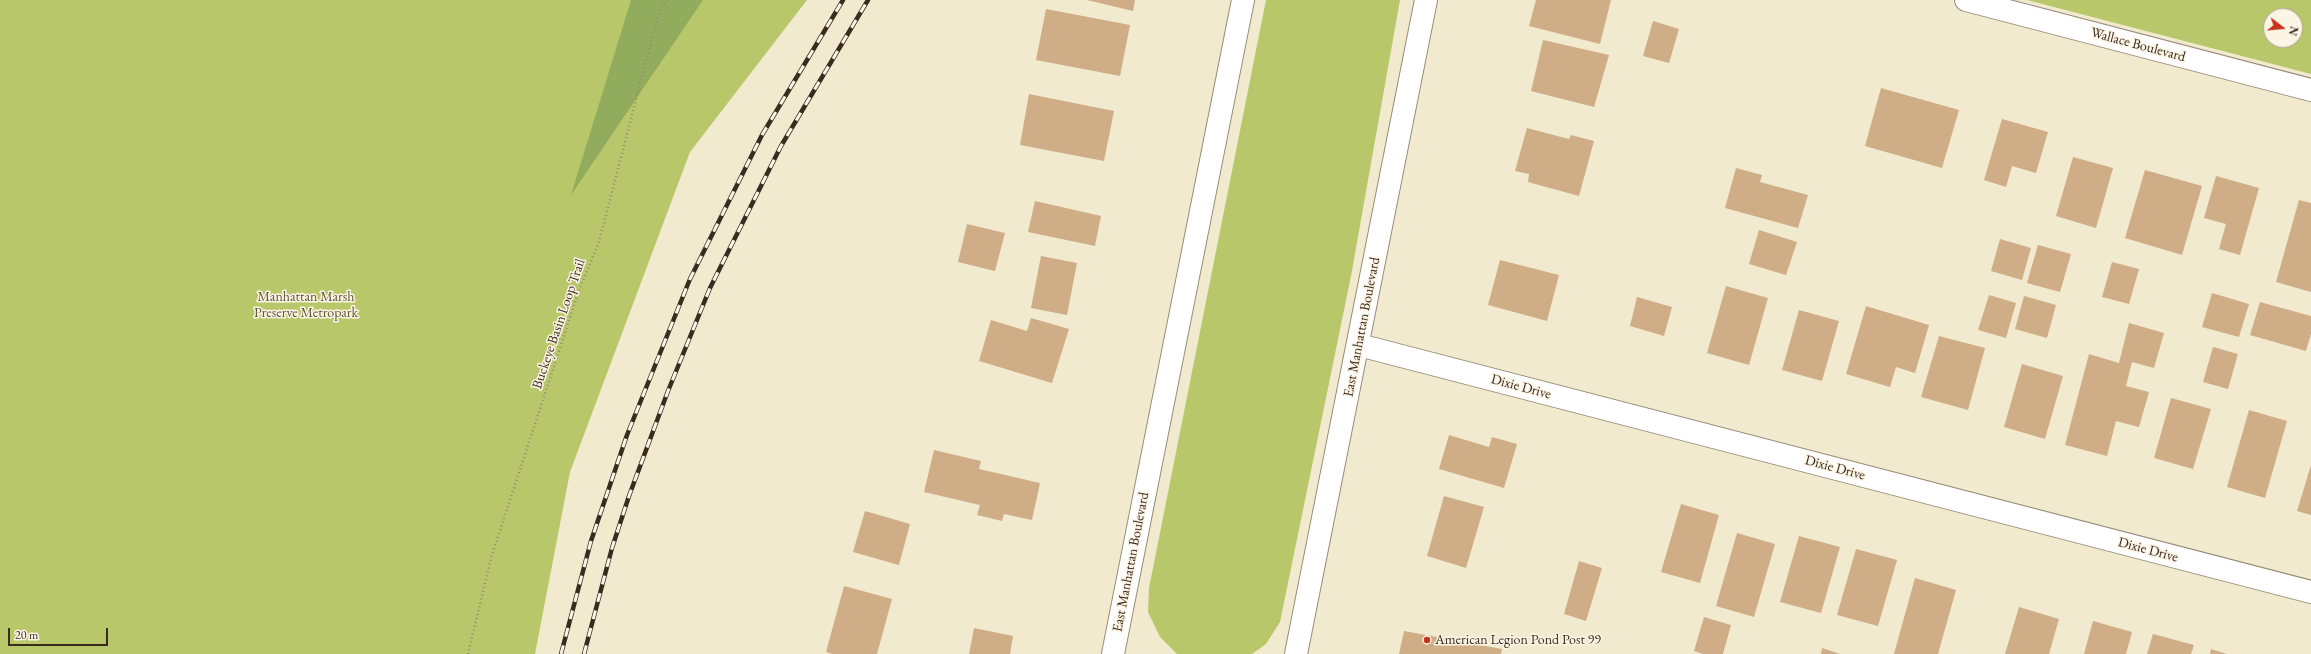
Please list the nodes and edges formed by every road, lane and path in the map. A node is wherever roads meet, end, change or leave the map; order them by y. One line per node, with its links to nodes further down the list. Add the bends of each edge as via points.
1 (667, 0): 8 (path, Buckeye Basin Loop Trail, via 659,11 599,242 579,290 491,558)
2 (1243, 0): 9 (street, East Manhattan Boulevard)
3 (1426, 0): 6 (street, East Manhattan Boulevard)
4 (1966, 0): 5 (street, Wallace Boulevard)
5 (2311, 90)
6 (1359, 345): 7 (street, Dixie Drive); 10 (street, East Manhattan Boulevard)
7 (2311, 592)
8 (468, 654)
9 (1113, 654)
10 (1296, 654)

